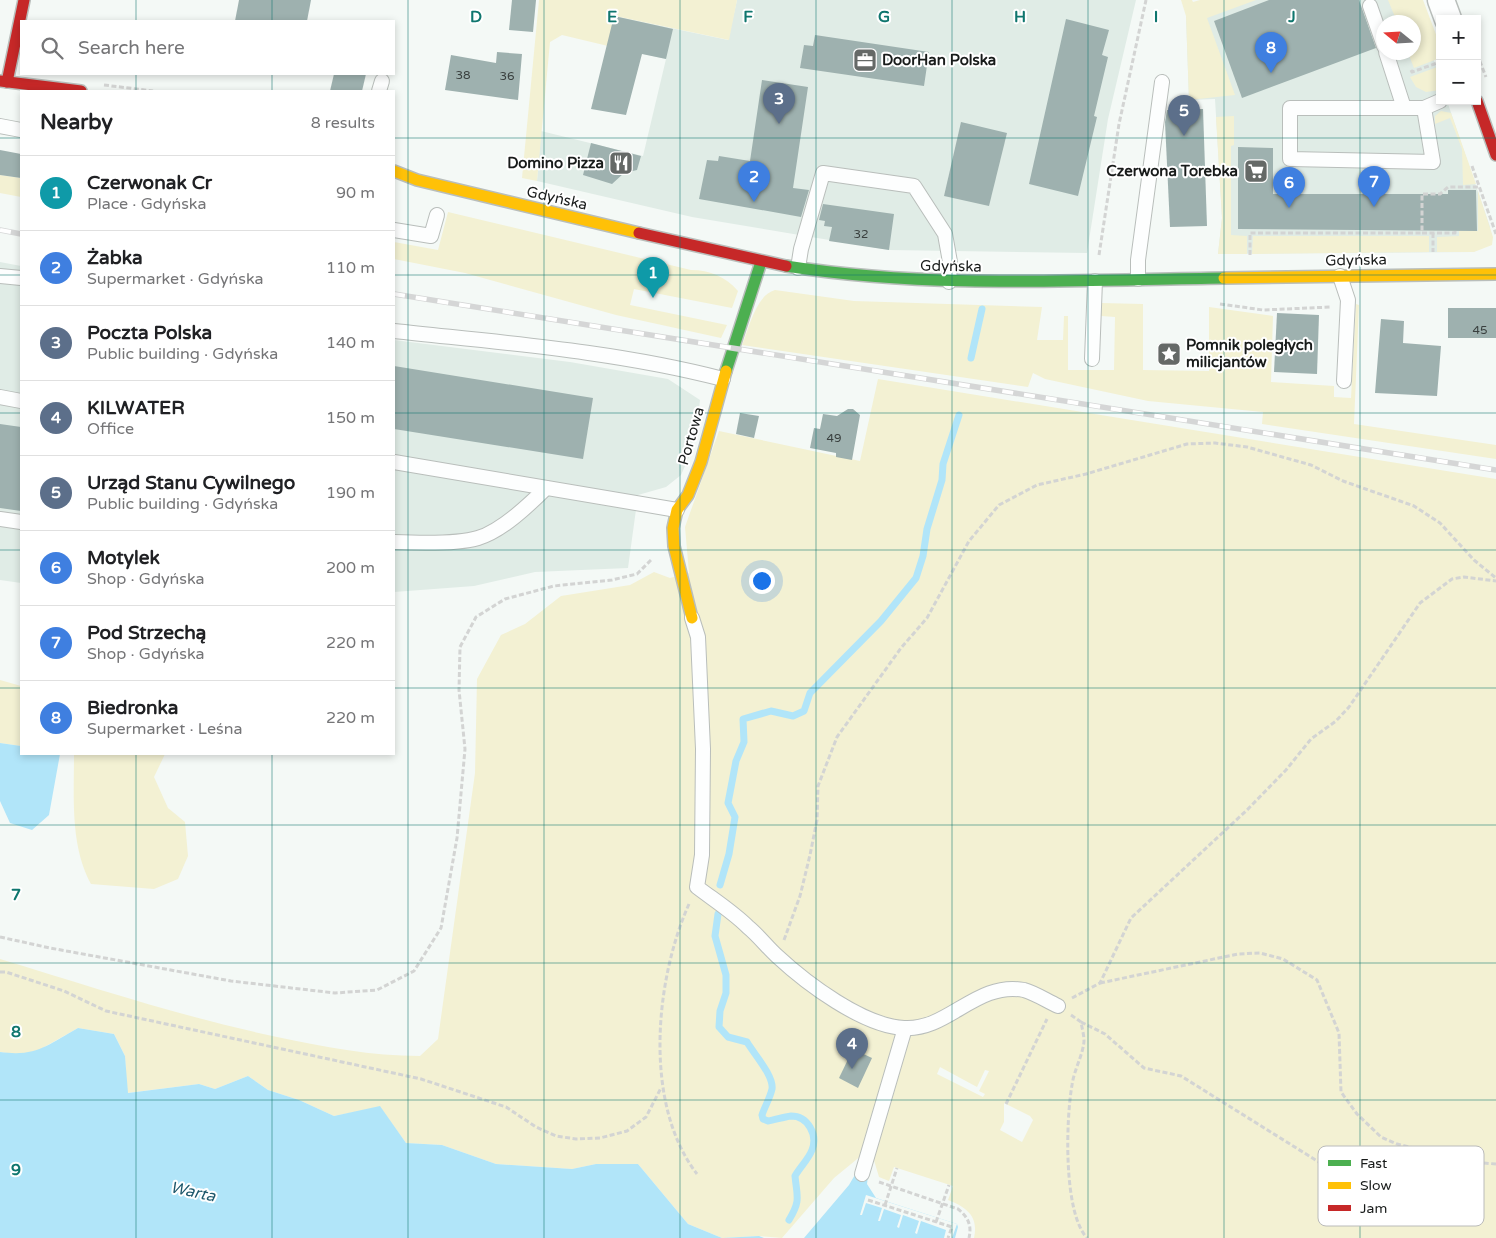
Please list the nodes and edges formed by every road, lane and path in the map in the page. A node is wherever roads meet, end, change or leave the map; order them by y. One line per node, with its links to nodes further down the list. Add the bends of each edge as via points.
1 (24, 0): 10 (main road)
2 (1146, 0): 41 (path, via 1119,124)
3 (1441, 0): 5 (street)
4 (1370, 6): 6 (lane)
5 (1447, 15)
6 (1376, 23)
7 (1389, 60): 18 (lane)
8 (1436, 63): 9 (path, via 1412,72)
9 (1410, 65)
10 (4, 82): 13 (main road); 14 (main road)
11 (1162, 82): 40 (lane)
12 (102, 84): 15 (path)
13 (22, 90)
14 (72, 90)
15 (146, 90)
16 (1436, 103): 19 (lane)
17 (1478, 105): 22 (main road)
18 (1404, 108): 19 (lane); 19 (lane, via 1290,108 1290,160 1433,162)
19 (1424, 108)
20 (0, 126): 21 (lane)
21 (20, 130)
22 (1496, 155)
23 (395, 171): 25 (main road, Gdyńska)
24 (395, 178): 25 (main road, Gdyńska)
25 (417, 180): 34 (main road, Gdyńska)
26 (1480, 187): 30 (path, via 1448,187 1440,194 1422,194)
27 (437, 215): 28 (lane, via 431,236)
28 (395, 230)
29 (1455, 231): 31 (path)
30 (1422, 233): 31 (path); 33 (path, via 1250,233)
31 (1433, 233): 32 (path)
32 (1433, 255)
33 (1250, 258)
34 (761, 262): 35 (main road, Gdyńska); 45 (main road, Portowa)
35 (798, 268): 42 (main road, Gdyńska, via 888,279); 42 (lane, via 823,173 914,186 945,234 950,262)
36 (1496, 274): 38 (main road, Gdyńska)
37 (0, 276): 39 (lane)
38 (1340, 276): 40 (main road, Gdyńska); 46 (lane, via 1348,300)
39 (20, 278)
40 (1138, 279): 41 (main road, Gdyńska)
41 (1095, 281): 42 (main road, Gdyńska); 44 (lane)
42 (949, 282)
43 (395, 331): 45 (lane, via 668,365)
44 (1092, 359)
45 (723, 379): 51 (main road, Portowa, via 701,462 688,495)
46 (1344, 381)
47 (0, 397): 48 (lane)
48 (20, 400)
49 (395, 462): 50 (lane)
50 (546, 488): 51 (lane); 55 (lane, via 520,514 478,538)
51 (677, 510): 54 (main road, Portowa)
52 (0, 519): 53 (lane)
53 (20, 522)
54 (673, 528): 57 (main road, Portowa, via 674,546); 59 (path, via 652,559 637,574 554,586 505,599 476,617 460,646 459,690 465,750 457,838 442,928 414,970 377,990 335,993 231,981)
55 (395, 542)
56 (1496, 580): 60 (path, via 1440,523 1414,506 1343,481 1311,465 1248,447 1187,444 1037,486 999,505 969,541 927,618 836,737 818,786 817,820 800,896); 62 (path, via 1452,578 1420,602 1349,707 1312,739 1247,810 1131,918)
57 (692, 618): 58 (lane, via 698,638 703,749 702,855)
58 (697, 887): 60 (lane, via 748,926); 67 (path, via 671,955 664,995)
59 (0, 937)
60 (778, 957): 66 (lane, via 836,1002 874,1020)
61 (0, 972): 67 (path, via 64,990 106,1011 421,1079 506,1107 536,1127 576,1140 627,1131 646,1117)
62 (1100, 983): 63 (path); 69 (path, via 1238,954 1260,953 1283,959 1317,980 1339,1033 1341,1092 1357,1114 1381,1136)
63 (1058, 1006): 65 (path); 66 (lane, via 1024,990 996,990 964,1004 937,1022)
64 (1046, 1020): 68 (path)
65 (1081, 1022): 70 (path, via 1105,1034 1144,1068 1181,1076); 83 (path, via 1084,1041 1072,1083 1067,1123 1070,1182 1080,1231)
66 (904, 1028): 73 (lane)
67 (661, 1088): 72 (path, via 670,1124)
68 (1006, 1104)
69 (1405, 1146)
70 (1318, 1162)
71 (897, 1168): 76 (path)
72 (697, 1174)
73 (862, 1174)
74 (878, 1182): 76 (path)
75 (950, 1185): 79 (path)
76 (891, 1186): 78 (path); 79 (path)
77 (868, 1200): 78 (path)
78 (886, 1203): 80 (path)
79 (943, 1204): 80 (path); 82 (path, via 964,1214 970,1223)
80 (937, 1220): 81 (path, via 952,1227)
81 (948, 1238)
82 (969, 1238)
83 (1087, 1238)

